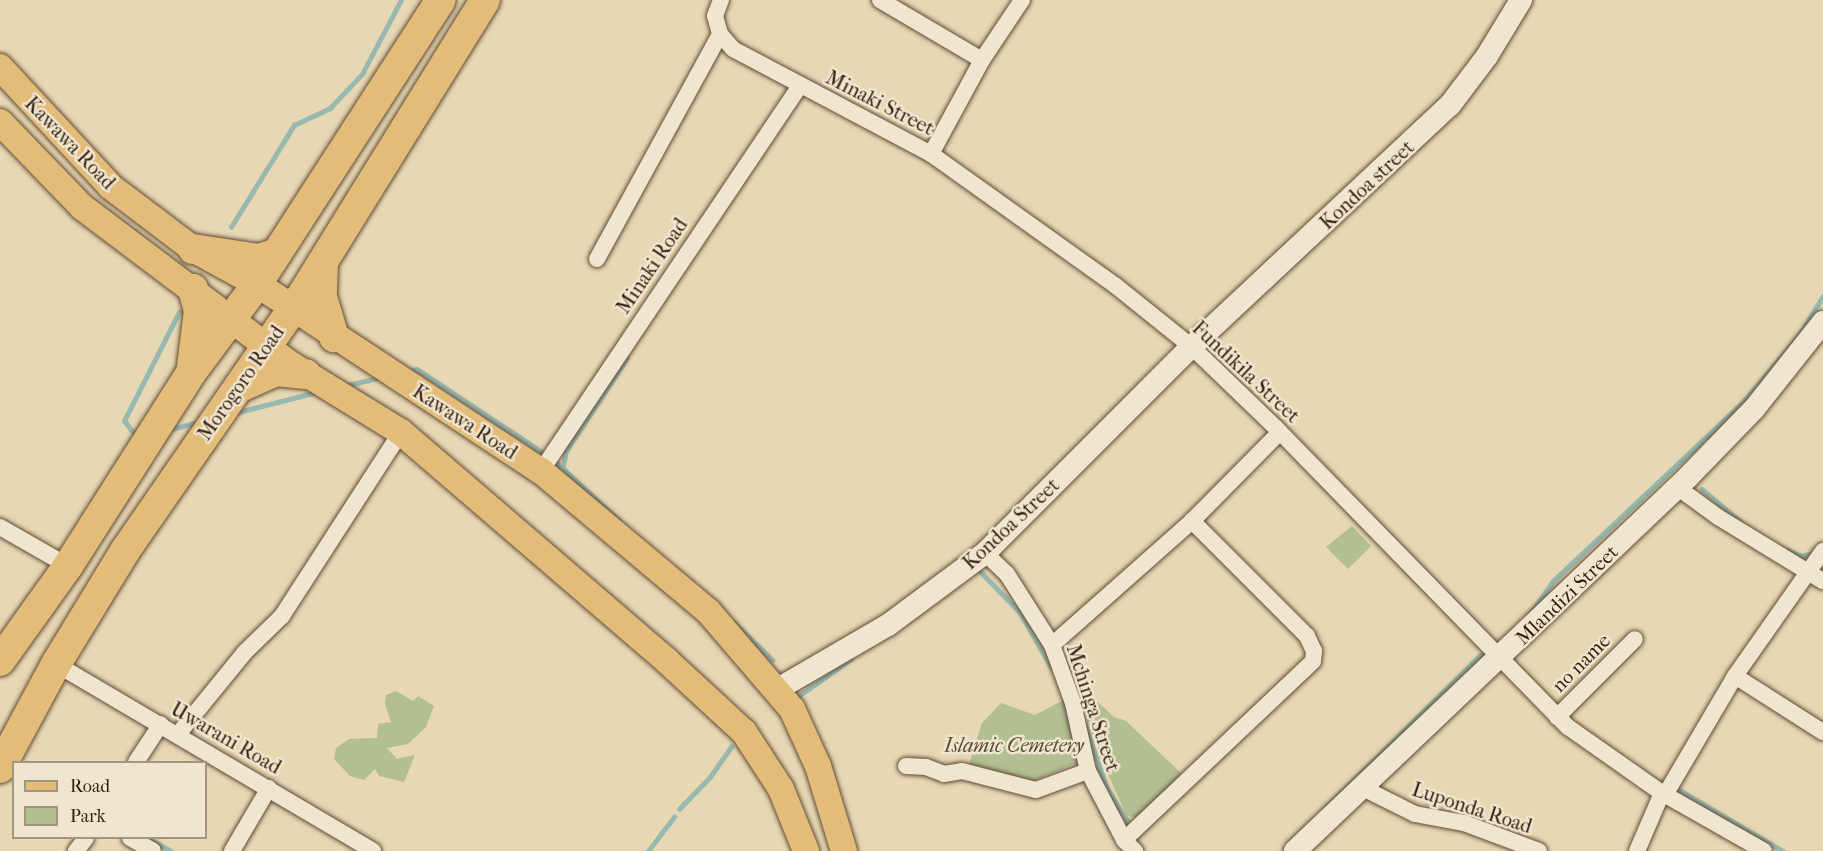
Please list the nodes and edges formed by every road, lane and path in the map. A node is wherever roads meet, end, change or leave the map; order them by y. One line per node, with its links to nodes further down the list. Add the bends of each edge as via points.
1 (441, 0): 14 (highway)
2 (485, 0): 15 (highway, Morogoro Road)
3 (721, 0): 7 (street, via 715,16)
4 (880, 0): 8 (street)
5 (1022, 0): 8 (street, Minaki Street)
6 (1521, 0): 24 (street, Kondoa street, via 1487,56 1450,105)
7 (720, 34): 10 (street, Minaki Street, via 733,49); 16 (street)
8 (982, 60): 12 (street, Minaki Street)
9 (0, 67): 13 (main road, Kawawa Road, via 111,187)
10 (800, 86): 12 (street, Minaki Street); 30 (street, Minaki Road)
11 (0, 122): 18 (main road, Kawawa Road, via 82,207)
12 (931, 154): 24 (street, Fundikila Street, via 1116,286)
13 (194, 249): 14 (highway, via 259,259); 17 (main road, Kawawa Road)
14 (277, 253): 17 (highway)
15 (323, 259): 19 (highway, Morogoro Road); 22 (highway, via 322,297)
16 (597, 260)
17 (257, 284): 19 (main road, Kawawa Road); 20 (highway)
18 (193, 289): 20 (main road, Kawawa Road); 25 (highway, via 199,311)
19 (293, 309): 22 (main road, Kawawa Road); 23 (highway, Morogoro Road)
20 (229, 319): 23 (main road, Kawawa Road); 25 (highway)
21 (1823, 322): 31 (street, Mlandizi Street, via 1754,409)
22 (334, 337): 30 (main road, Kawawa Road)
23 (267, 347): 26 (main road, Kawawa Road); 27 (highway, Morogoro Road)
24 (1190, 348): 29 (street, Fundikila Street); 35 (street, Kondoa Street)
25 (191, 373): 36 (highway)
26 (306, 374): 27 (highway, via 276,371); 28 (main road, Kawawa Road)
27 (238, 388): 43 (highway, Morogoro Road, via 125,551)
28 (401, 432): 49 (street, via 282,616 245,652); 62 (main road, Kawawa Road, via 744,732 781,789)
29 (1280, 432): 32 (street); 41 (street, Fundikila Street)
30 (541, 471): 45 (main road, Kawawa Road, via 708,611)
31 (1677, 487): 37 (street); 41 (street, Mlandizi Street)
32 (1192, 521): 40 (street); 58 (street, via 1307,636 1314,651 1313,661)
33 (0, 526): 36 (street)
34 (1823, 552): 37 (street)
35 (985, 553): 40 (street, Mchinga Street, via 1007,574); 45 (street, Kondoa Street, via 888,626)
36 (68, 566): 42 (highway)
37 (1807, 572): 38 (street); 44 (street)
38 (1823, 581)
39 (1635, 639): 46 (street, no name)
40 (1052, 645): 53 (street, Mchinga Street, via 1073,703)
41 (1499, 660): 46 (street, Fundikila Street); 55 (street, Mlandizi Street)
42 (0, 661)
43 (56, 664): 47 (street, Uwarani Road); 52 (highway, Morogoro Road)
44 (1735, 676): 48 (street); 56 (street)
45 (778, 689): 63 (main road, Kawawa Road, via 804,730)
46 (1557, 717): 56 (street, Fundikila Street)
47 (161, 724): 49 (street, Uwarani Road); 50 (street)
48 (1823, 732)
49 (179, 733): 54 (street, Uwarani Road)
50 (137, 761)
51 (906, 766): 53 (street, via 926,766 944,774 962,771 1036,790)
52 (0, 768)
53 (1088, 771): 58 (street, Mchinga Street)
54 (269, 788): 60 (street); 61 (street, Uwarani Road)
55 (1361, 788): 64 (street, Mlandizi Street); 65 (street, Luponda Road, via 1415,814 1464,823)
56 (1664, 794): 66 (street); 67 (street, Fundikila Street)
57 (133, 839): 59 (street)
58 (1129, 846)
59 (153, 851)
60 (232, 851)
61 (373, 851)
62 (806, 851)
63 (844, 851)
64 (1296, 851)
65 (1539, 851)
66 (1637, 851)
67 (1764, 851)

